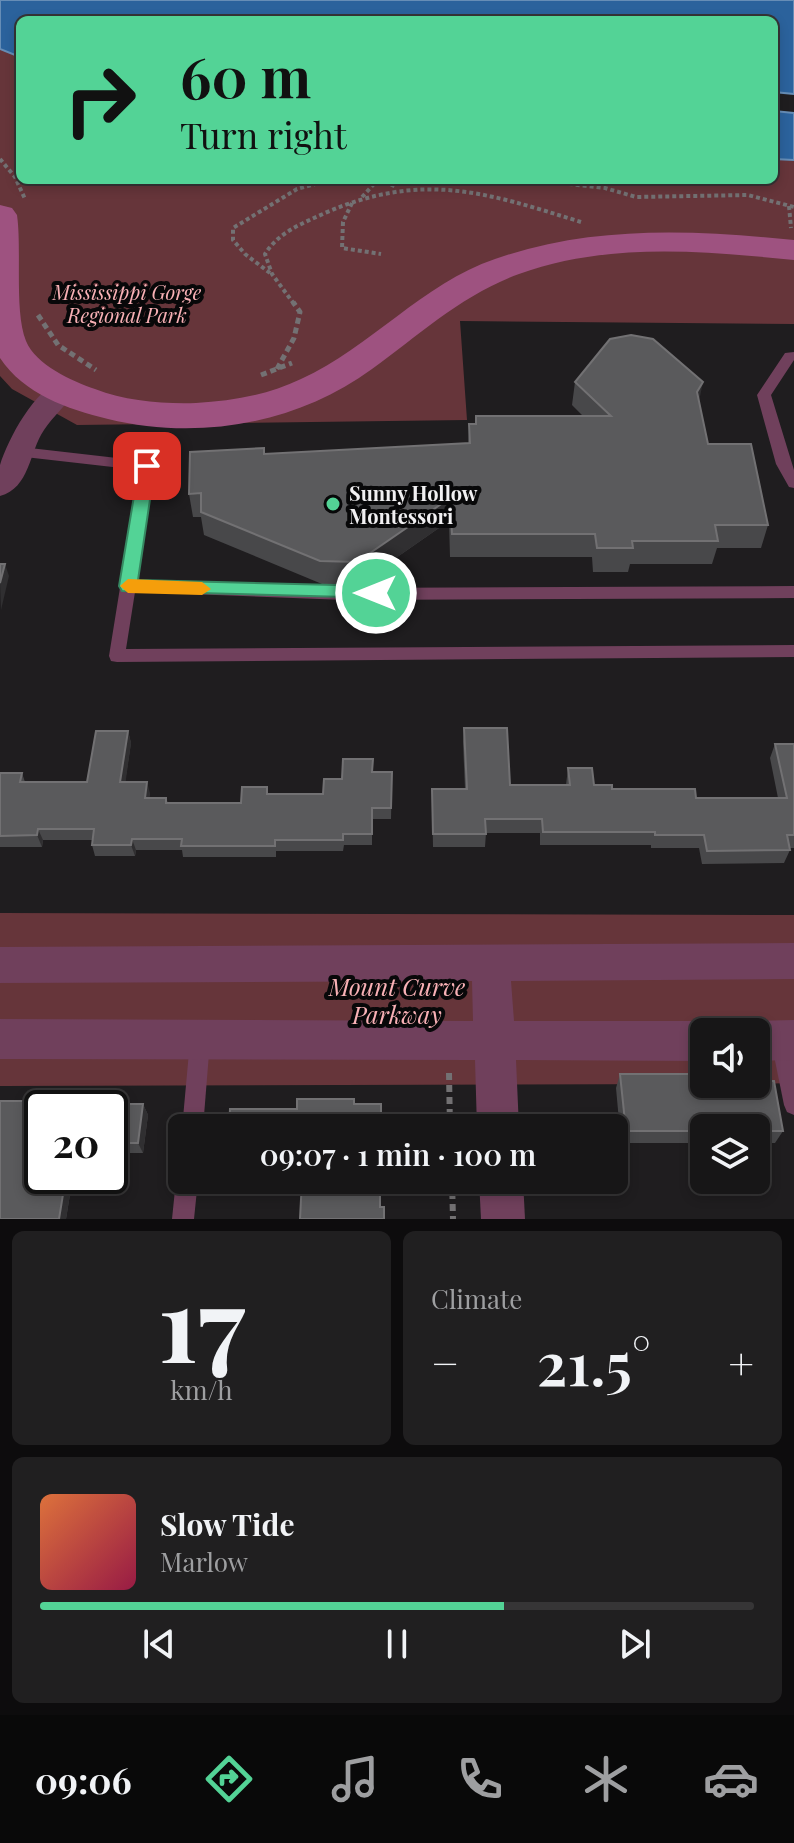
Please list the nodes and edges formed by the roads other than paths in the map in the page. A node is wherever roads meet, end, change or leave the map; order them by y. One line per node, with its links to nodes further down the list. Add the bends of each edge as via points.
1 (13, 209): 4 (street, via 1,319 19,358)
2 (791, 237): 4 (street, via 641,240 534,257 433,303 324,383 253,409 151,415)
3 (794, 356): 6 (lane, via 764,395 783,464)
4 (62, 390): 5 (street, via 29,429)
5 (21, 452): 7 (street); 8 (lane, via 147,466)
6 (794, 483)
7 (0, 486)
8 (128, 586): 9 (lane, via 345,594); 10 (lane, via 117,656)
9 (794, 592)
10 (794, 651)
11 (794, 961): 12 (street)
12 (491, 964): 13 (street); 16 (street)
13 (0, 965)
14 (0, 1039): 15 (street)
15 (200, 1039): 16 (street); 20 (lane)
16 (493, 1040): 18 (street); 21 (street)
17 (777, 1040): 19 (lane)
18 (690, 1041)
19 (794, 1105)
20 (193, 1114)
21 (497, 1114)
22 (186, 1194): 24 (lane)
23 (502, 1194): 25 (street)
24 (183, 1219)
25 (503, 1219)

